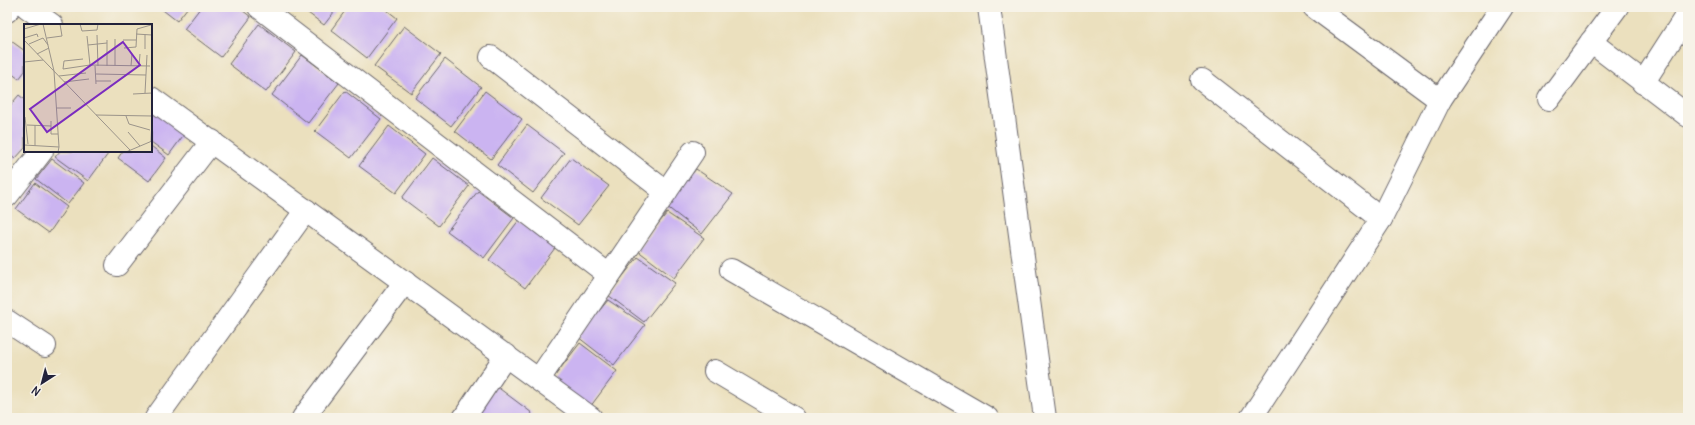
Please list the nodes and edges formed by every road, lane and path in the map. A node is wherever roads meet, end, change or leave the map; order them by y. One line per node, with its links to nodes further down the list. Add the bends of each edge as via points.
1 (10, 7): 8 (street)
2 (27, 7): 10 (street)
3 (260, 7): 28 (street)
4 (989, 7): 41 (street)
5 (1314, 7): 17 (street)
6 (1502, 7): 17 (street)
7 (1617, 7): 11 (street)
8 (7, 11)
9 (1688, 13): 14 (street)
10 (51, 24)
11 (1591, 42): 14 (street); 16 (street)
12 (491, 58): 22 (street)
13 (1202, 80): 25 (street)
14 (1643, 83): 18 (street)
15 (152, 99): 19 (street)
16 (1549, 99)
17 (1440, 100): 25 (street)
18 (1688, 116)
19 (212, 141): 24 (street); 26 (street)
20 (41, 152): 23 (street)
21 (693, 152): 22 (street)
22 (666, 192): 28 (street)
23 (7, 196)
24 (306, 210): 29 (street); 35 (street)
25 (1381, 219): 42 (street)
26 (117, 265)
27 (730, 270): 40 (street)
28 (609, 275): 34 (street)
29 (405, 282): 32 (street); 36 (street)
30 (7, 321): 31 (street)
31 (45, 346)
32 (506, 355): 34 (street); 37 (street)
33 (716, 371): 39 (street)
34 (539, 379): 38 (street)
35 (156, 418)
36 (303, 418)
37 (464, 418)
38 (591, 418)
39 (794, 418)
40 (986, 418)
41 (1045, 418)
42 (1251, 418)

